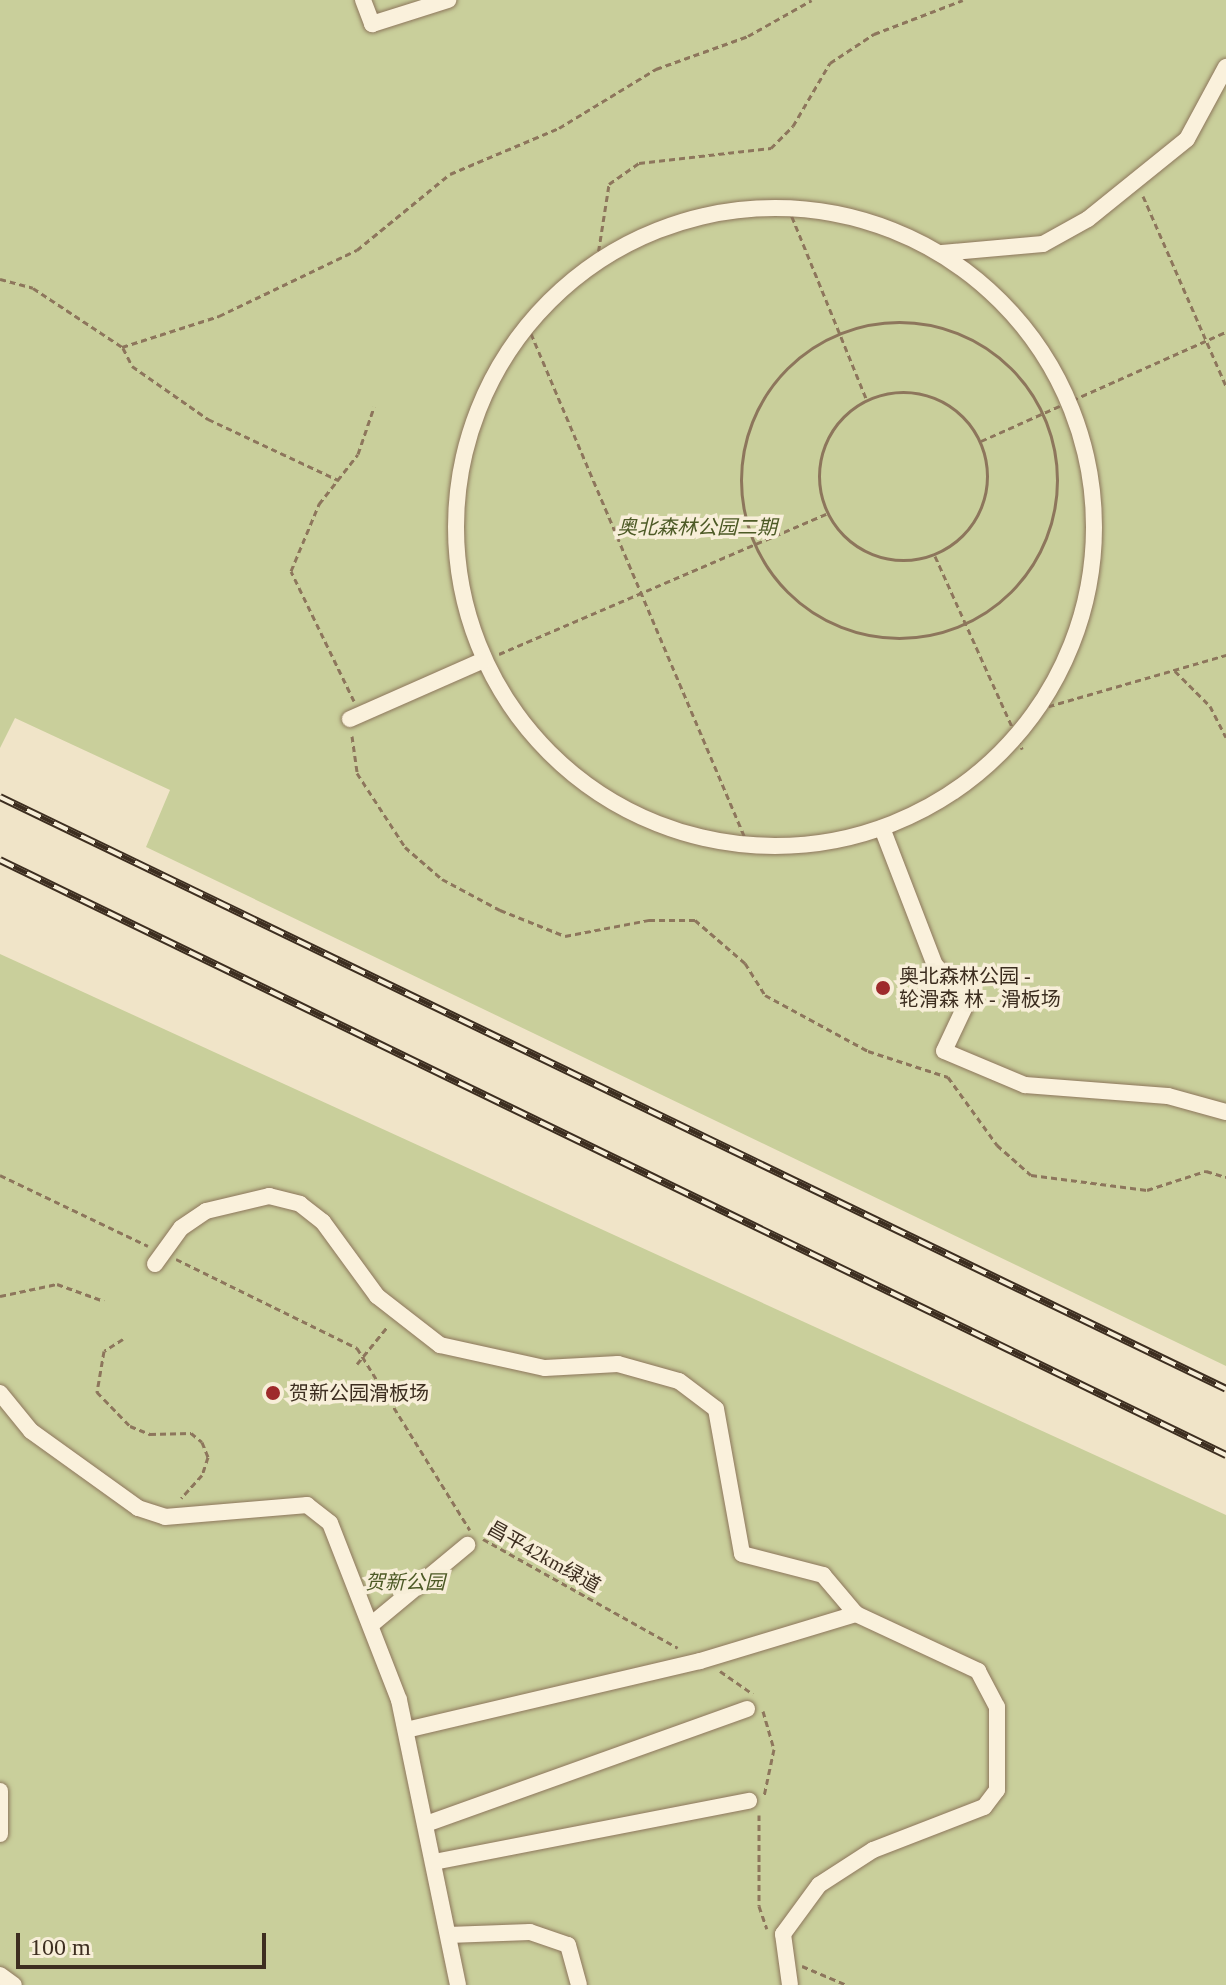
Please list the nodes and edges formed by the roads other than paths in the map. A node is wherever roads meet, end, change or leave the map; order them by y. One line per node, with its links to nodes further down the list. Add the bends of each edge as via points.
1 (363, 0): 2 (street, via 372,24)
2 (448, 0)
3 (1226, 67): 4 (street, via 1187,139 1088,219 1043,244)
4 (942, 253): 5 (street, via 868,221 788,207 721,211 656,230 597,261 527,324 488,385 464,451 458,494 462,593); 7 (street, via 995,294 1030,333 1071,401 1093,479 1095,559 1076,638 1017,745 953,793)
5 (484, 660): 6 (street); 7 (street, via 519,718 564,767 657,822 748,845 808,844)
6 (350, 719)
7 (882, 828): 8 (street, via 935,965 968,1000 944,1051 1025,1085 1168,1096)
8 (1226, 1112)
9 (158, 1258): 12 (street, via 206,1211 269,1196 300,1204 323,1222 397,1313 422,1335 469,1356 545,1368 618,1364 704,1395 716,1409 742,1554 823,1575)
10 (0, 1393): 13 (street, via 31,1431 138,1508 165,1517 307,1505 330,1523)
11 (467, 1545): 13 (street)
12 (856, 1614): 15 (street, via 700,1661); 26 (street, via 978,1671 997,1707 997,1790 984,1807 842,1866 819,1885 780,1949)
13 (372, 1624): 15 (street)
14 (747, 1709): 18 (street)
15 (406, 1730): 18 (street)
16 (0, 1791): 19 (street)
17 (749, 1801): 20 (street)
18 (426, 1824): 20 (street)
19 (0, 1834)
20 (434, 1862): 21 (street)
21 (448, 1935): 24 (street); 25 (street, via 530,1932 568,1945)
22 (0, 1975): 23 (street)
23 (14, 1985)
24 (458, 1985)
25 (579, 1985)
26 (790, 1985)

